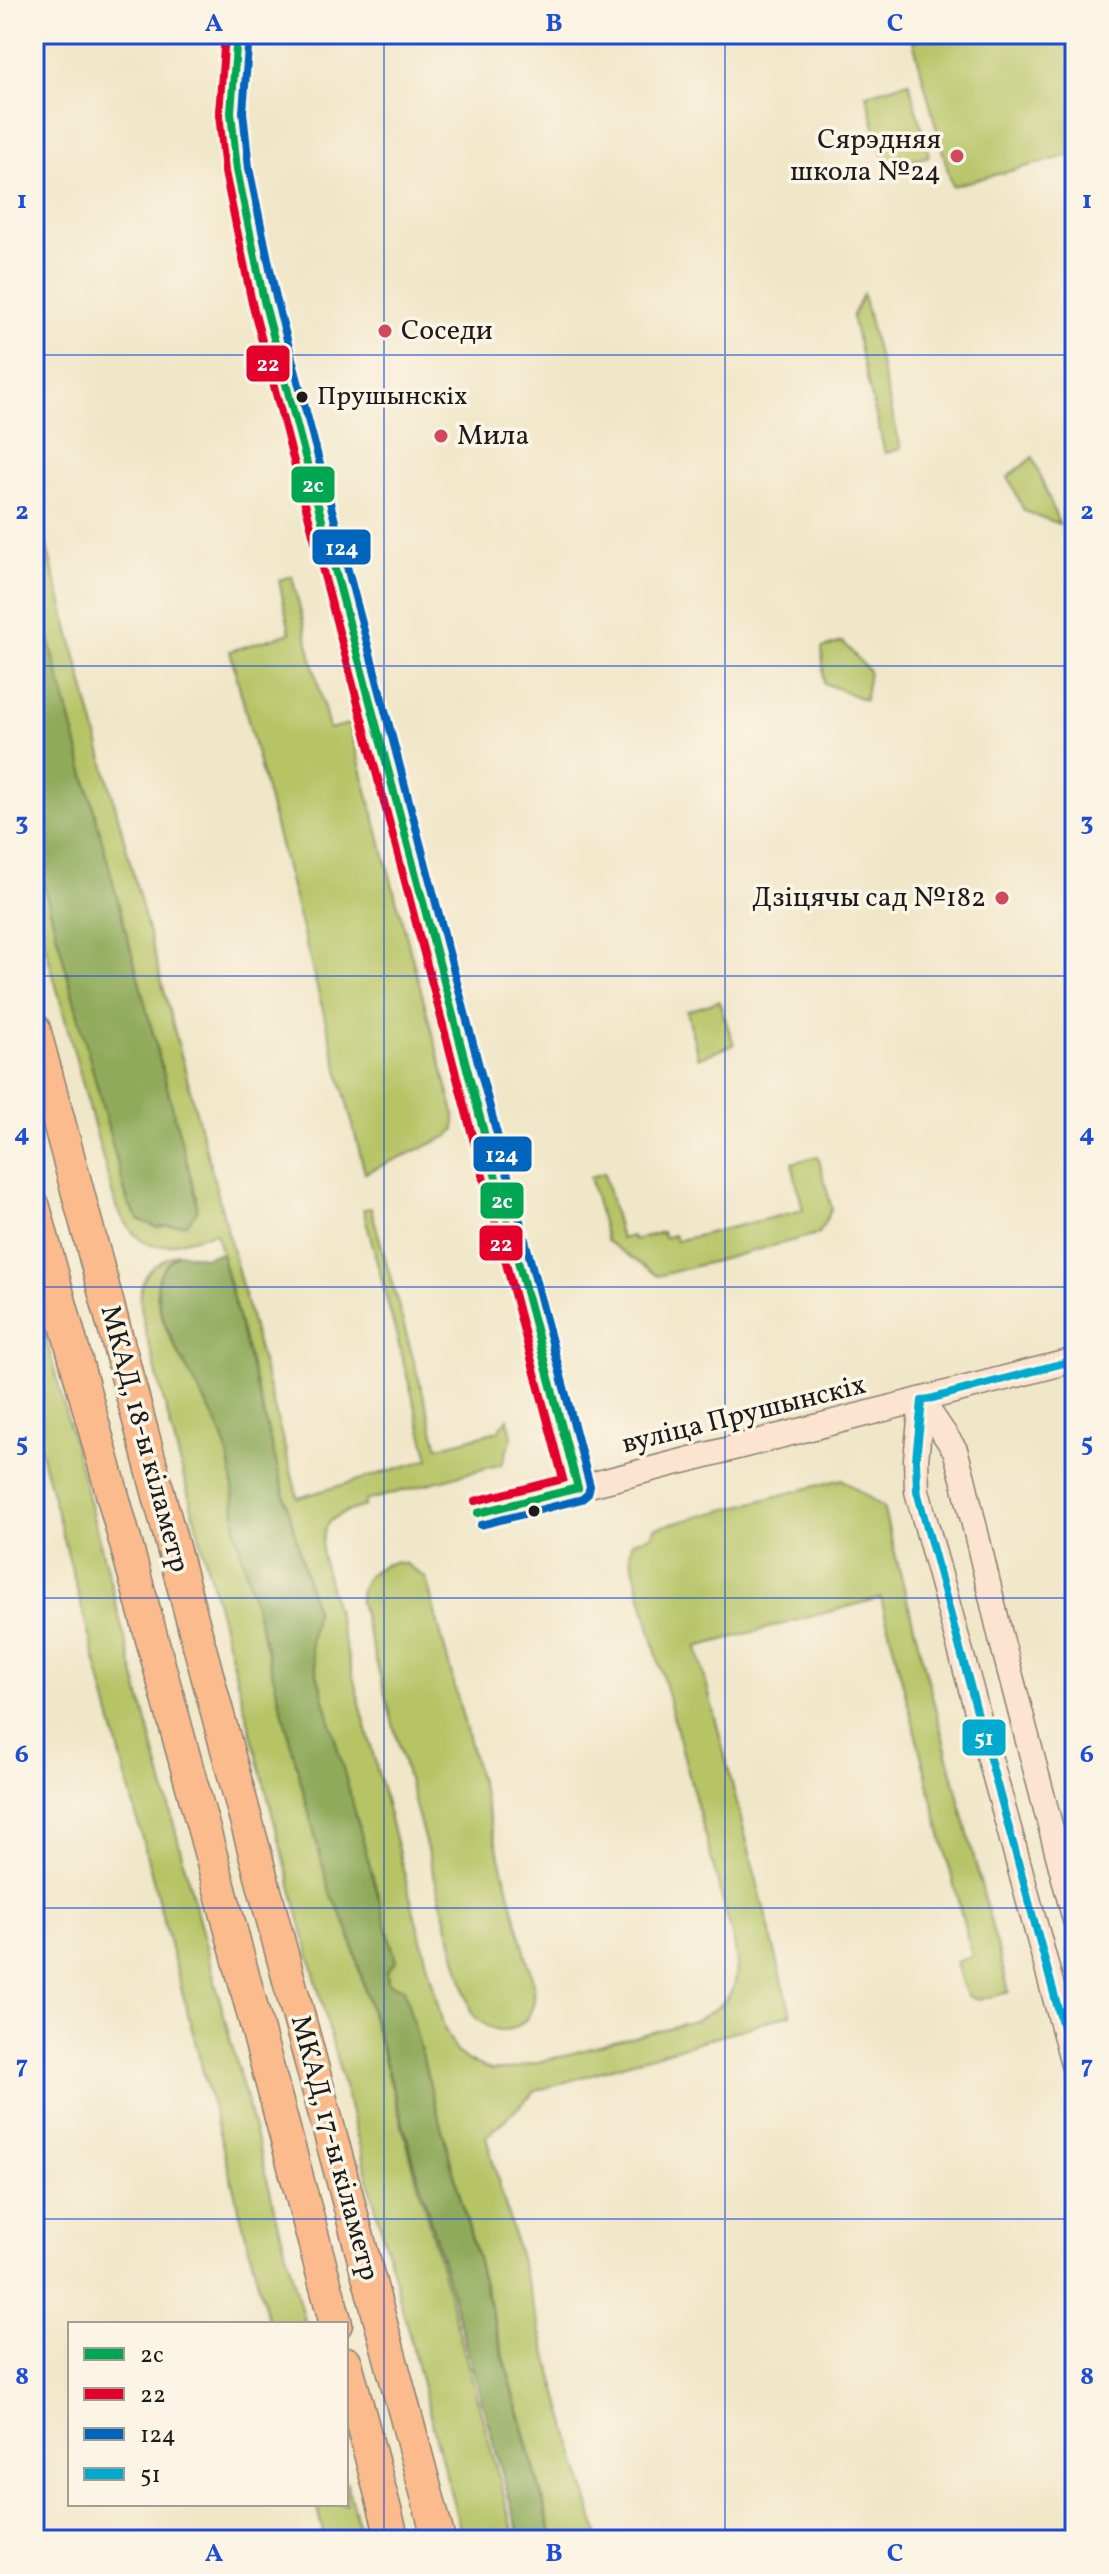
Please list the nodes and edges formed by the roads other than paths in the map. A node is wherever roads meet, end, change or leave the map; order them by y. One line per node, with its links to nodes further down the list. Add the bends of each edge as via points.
1 (237, 34): 5 (street, вуліца Прушынскіх, via 231,112 261,287 578,1488)
2 (34, 1029): 6 (highway, МКАД, 18-ы кіламетр)
3 (34, 1207): 7 (highway, МКАД, 18-ы кіламетр)
4 (1075, 1360): 5 (street, вуліца Прушынскіх)
5 (922, 1401): 8 (street, via 955,1450); 9 (street, via 917,1491)
6 (254, 1849): 13 (highway, МКАД, 17-ы кіламетр)
7 (213, 1863): 10 (highway, МКАД, 17-ы кіламетр)
8 (1075, 1920)
9 (1075, 2071)
10 (335, 2322)
11 (348, 2371): 12 (highway)
12 (393, 2540)
13 (439, 2540)

